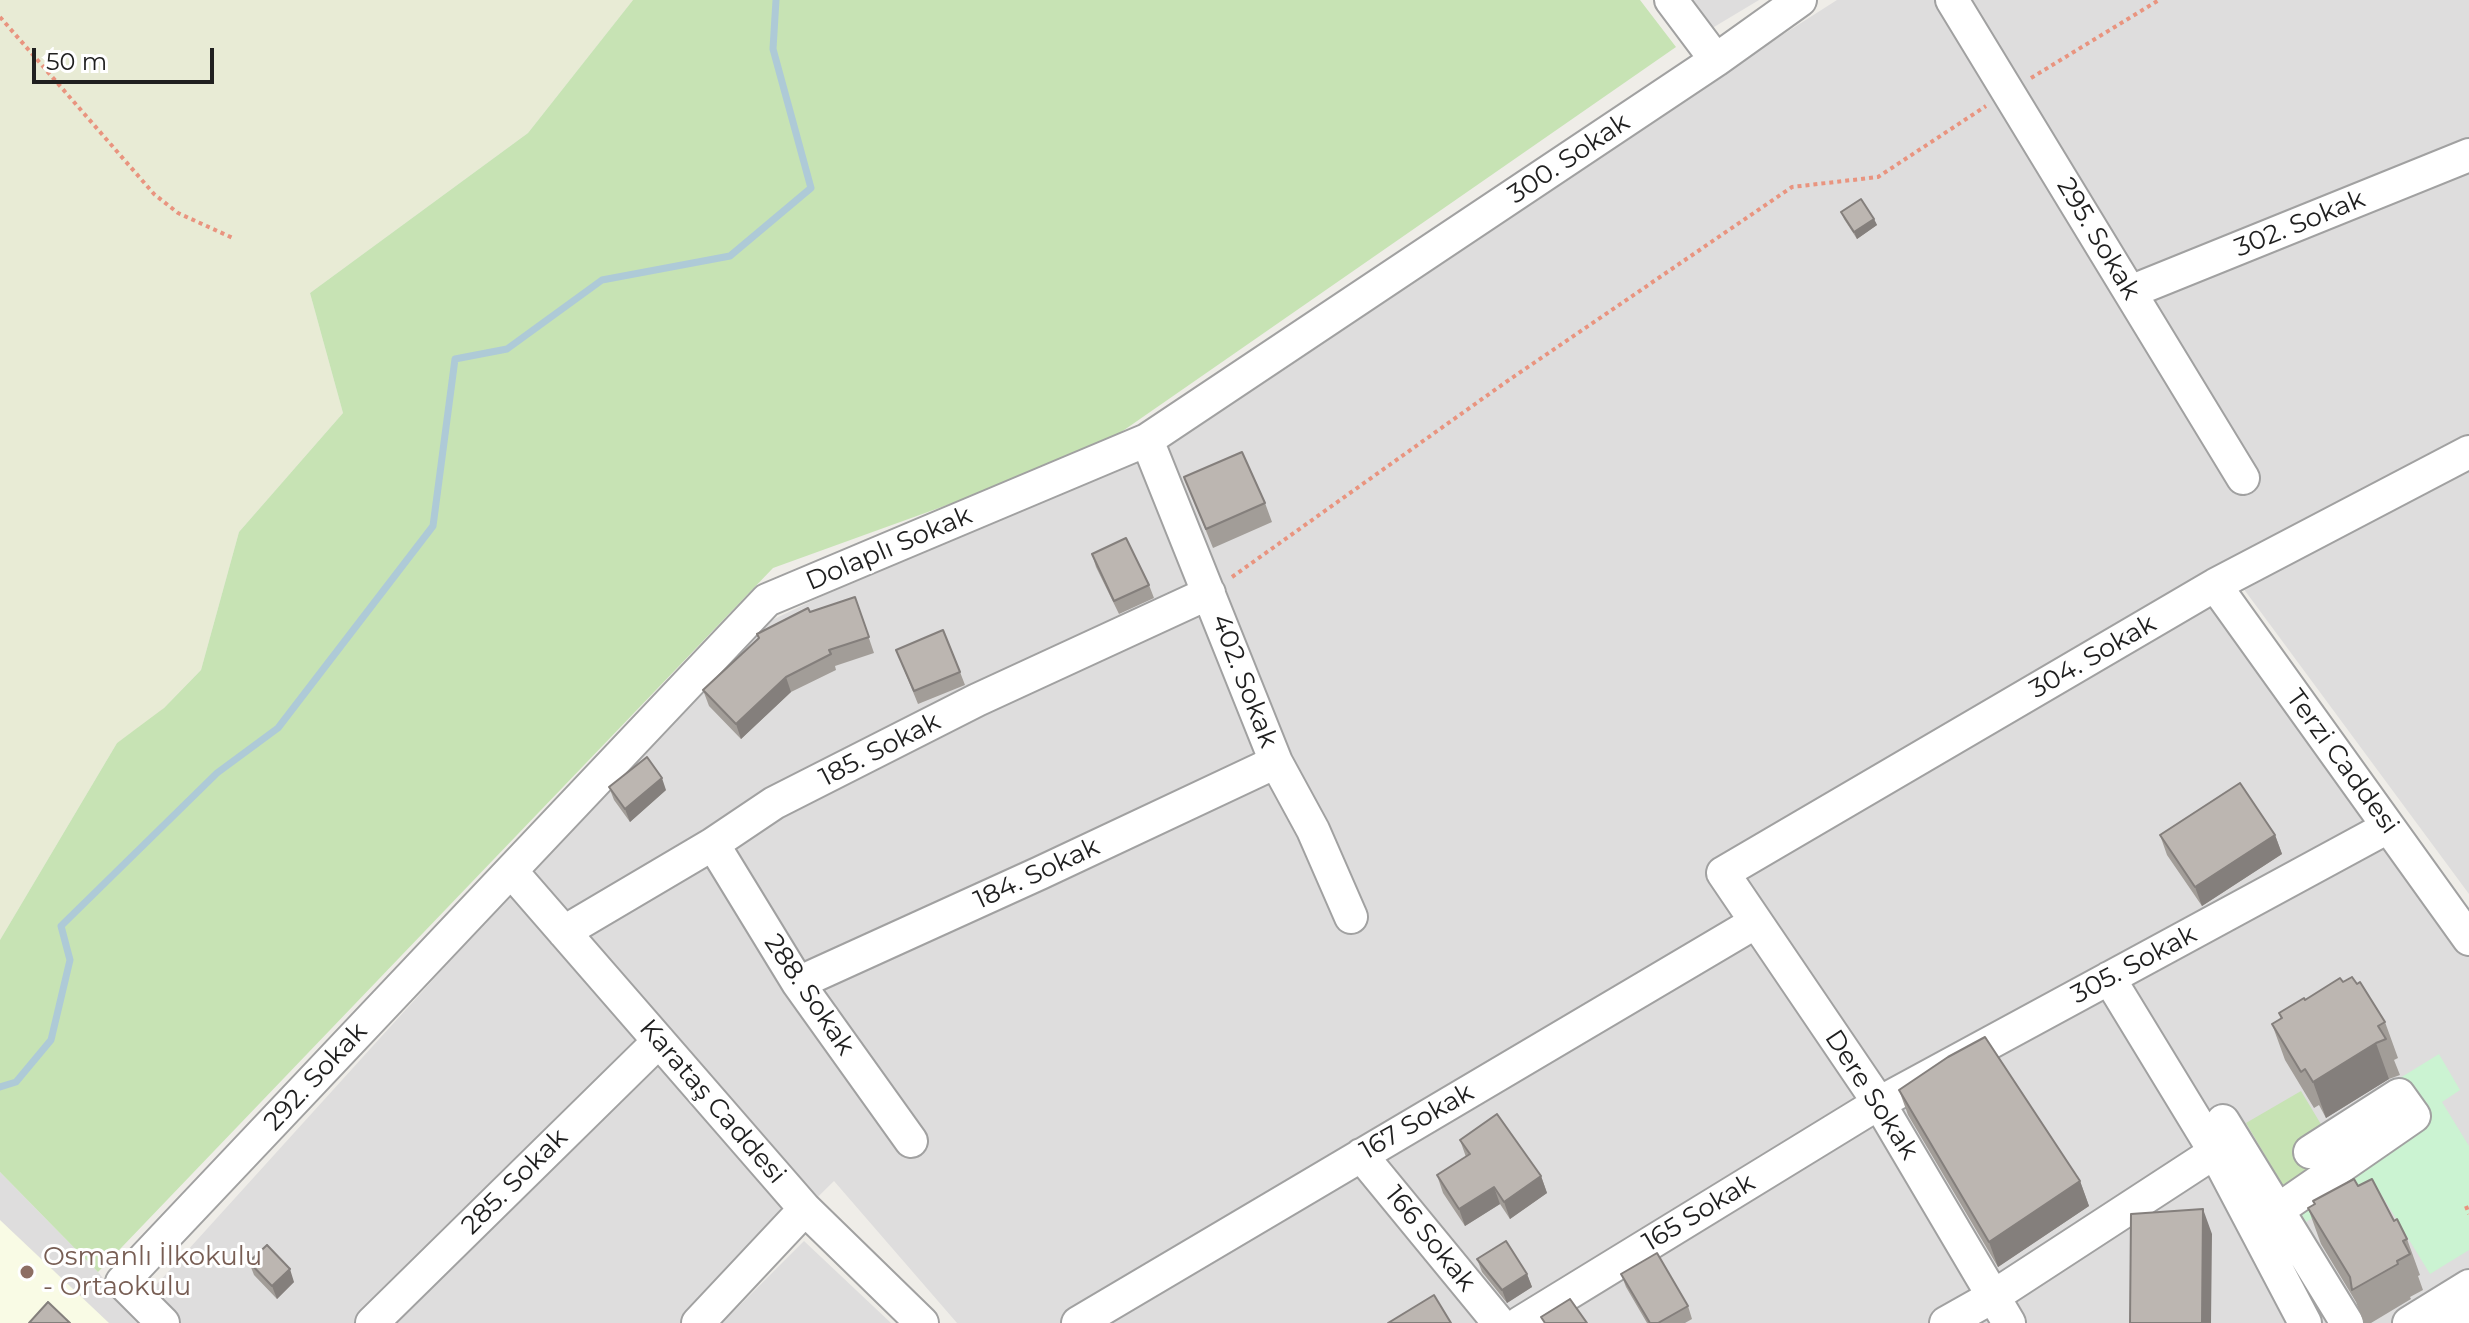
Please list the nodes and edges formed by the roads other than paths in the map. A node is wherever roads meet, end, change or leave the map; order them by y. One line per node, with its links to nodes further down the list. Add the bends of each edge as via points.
1 (1671, 0): 4 (street)
2 (1800, 0): 4 (street, 300. Sokak)
3 (1952, 0): 6 (street, 295. Sokak)
4 (1716, 60): 7 (street, 300. Sokak)
5 (2469, 155): 6 (street, 302. Sokak)
6 (2130, 292): 10 (street, 295. Sokak)
7 (1335, 316): 8 (street, Dolaplı Sokak)
8 (1147, 440): 12 (street, 402. Sokak); 16 (street, Dolaplı Sokak, via 767,600)
9 (2469, 452): 11 (street, 304. Sokak)
10 (2243, 478)
11 (2215, 585): 14 (street, Terzi Caddesi); 17 (street, 304. Sokak)
12 (1209, 593): 13 (street, 402. Sokak); 15 (street, 185. Sokak, via 774,803)
13 (1276, 762): 18 (street, 402. Sokak); 23 (street, 184. Sokak)
14 (2388, 827): 21 (street, Terzi Caddesi); 22 (street, 305. Sokak)
15 (713, 844): 20 (street, 185. Sokak); 23 (street, 288. Sokak)
16 (511, 871): 20 (street, Karataş Caddesi); 36 (street, 292. Sokak, via 122,1282)
17 (1723, 873): 19 (street, Dere Sokak)
18 (1351, 917)
19 (1756, 922): 25 (street, Dere Sokak); 30 (street, 167 Sokak)
20 (564, 932): 24 (street, Karataş Caddesi)
21 (2469, 939)
22 (2109, 978): 25 (street, 305. Sokak); 28 (street)
23 (798, 983): 27 (street, 288. Sokak)
24 (659, 1041): 31 (street, Karataş Caddesi); 37 (street, 285. Sokak)
25 (1879, 1103): 34 (street, Dere Sokak); 42 (street, 165 Sokak)
26 (2223, 1121): 32 (street)
27 (911, 1141)
28 (2215, 1152): 34 (street); 44 (street)
29 (2310, 1152): 32 (street, via 2399,1095 2414,1116)
30 (1361, 1155): 40 (street, 167 Sokak); 41 (street, 166 Sokak)
31 (805, 1209): 38 (street); 39 (street, Karataş Caddesi)
32 (2278, 1210): 45 (street)
33 (2469, 1286): 46 (street)
34 (2002, 1310): 43 (street)
35 (2469, 1313): 47 (street)
36 (163, 1323)
37 (372, 1323)
38 (698, 1323)
39 (922, 1323)
40 (1078, 1323)
41 (1499, 1323)
42 (1520, 1323)
43 (1946, 1323)
44 (2305, 1323)
45 (2347, 1323)
46 (2409, 1323)
47 (2454, 1323)

